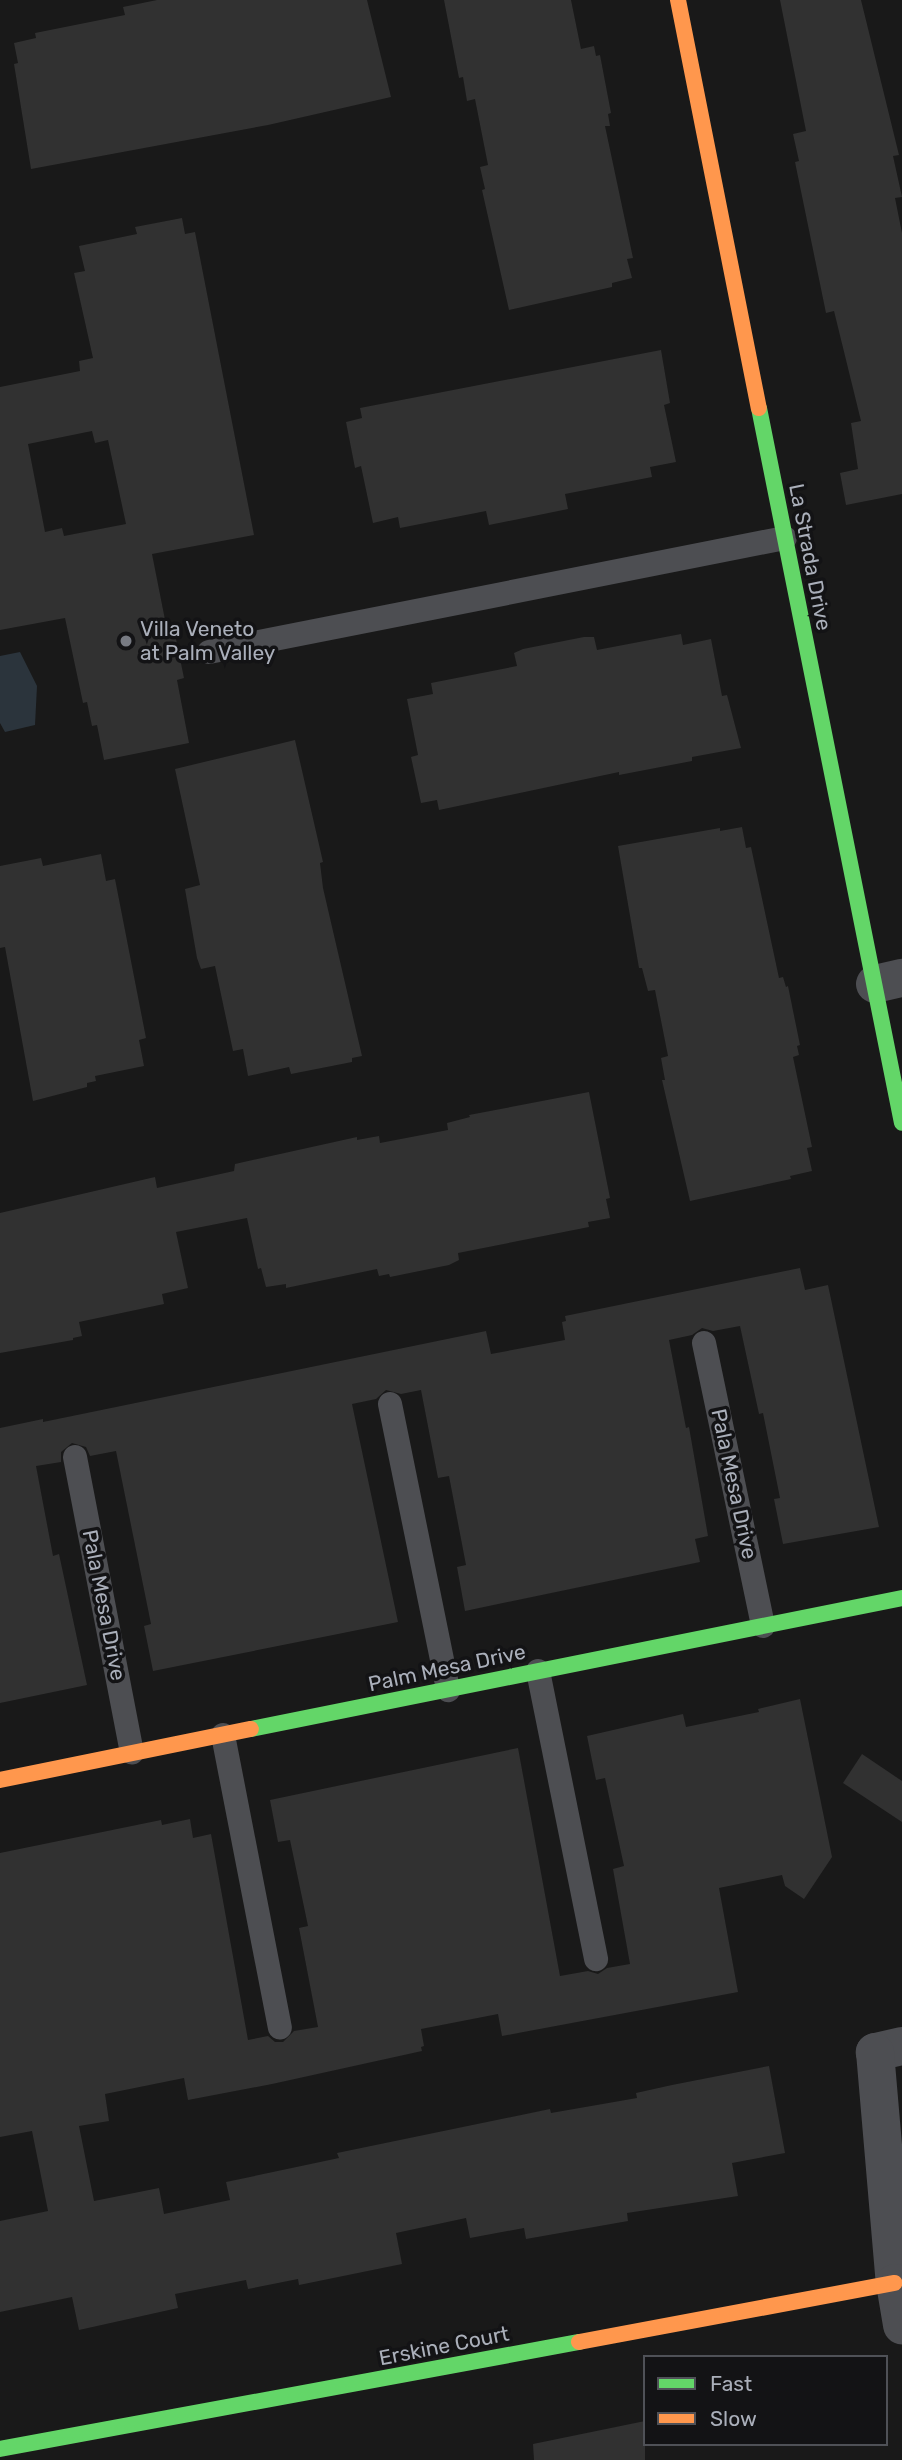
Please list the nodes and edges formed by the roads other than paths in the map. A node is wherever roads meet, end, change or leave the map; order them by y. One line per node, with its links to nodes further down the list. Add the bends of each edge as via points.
1 (678, 0): 2 (street, La Strada Drive)
2 (785, 538): 3 (lane); 4 (street, La Strada Drive)
3 (209, 652)
4 (888, 981): 5 (street, La Strada Drive)
5 (902, 1123)
6 (704, 1343): 10 (lane, Pala Mesa Drive)
7 (390, 1404): 12 (lane)
8 (75, 1457): 14 (lane, Pala Mesa Drive)
9 (902, 1598): 10 (street, Palm Mesa Drive)
10 (763, 1626): 11 (street, Palm Mesa Drive)
11 (538, 1671): 12 (street, Palm Mesa Drive); 16 (lane)
12 (448, 1690): 13 (street, Palm Mesa Drive)
13 (223, 1735): 14 (street, Palm Mesa Drive); 17 (lane)
14 (132, 1753): 15 (street, Palm Mesa Drive)
15 (0, 1780)
16 (596, 1959)
17 (280, 2028)
18 (888, 2049): 19 (street)
19 (895, 2283): 20 (street); 21 (street, Erskine Court)
20 (902, 2325)
21 (0, 2449)

